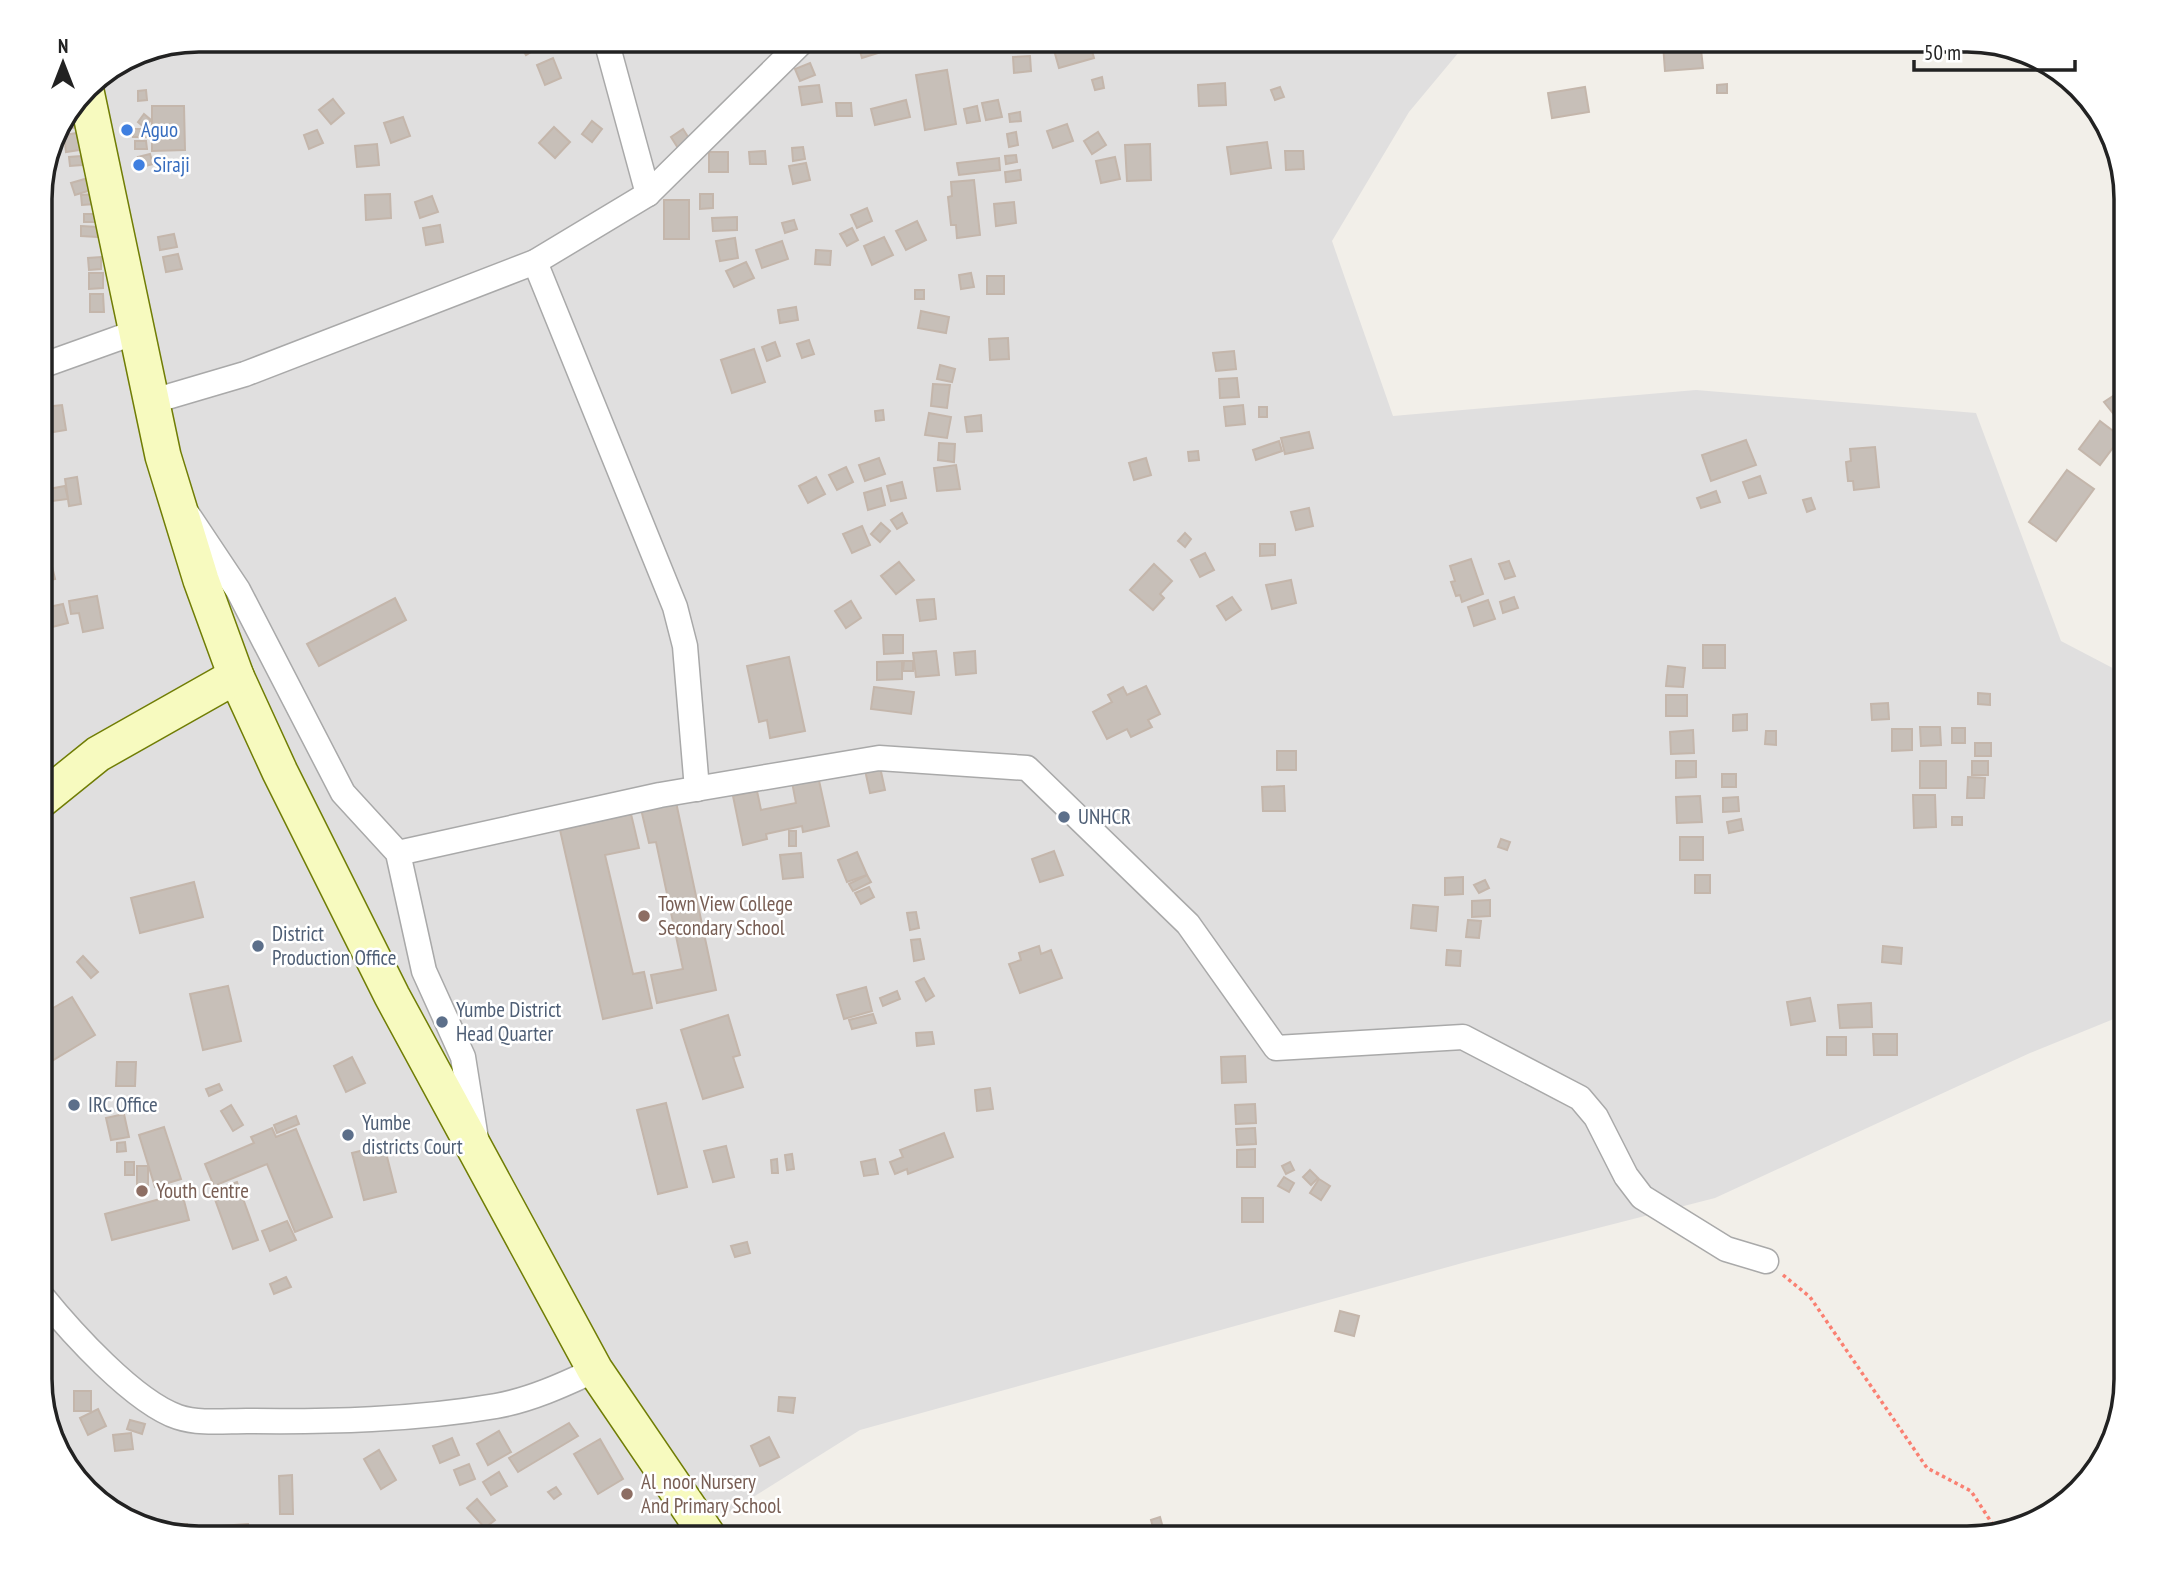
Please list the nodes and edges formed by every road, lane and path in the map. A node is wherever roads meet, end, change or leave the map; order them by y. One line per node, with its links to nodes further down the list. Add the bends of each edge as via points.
1 (610, 53): 4 (street)
2 (791, 53): 4 (street)
3 (89, 104): 6 (main road)
4 (648, 194): 5 (street)
5 (535, 262): 8 (street, via 245,374); 11 (street, via 675,607 685,646)
6 (136, 332): 7 (street); 8 (main road)
7 (53, 362)
8 (150, 402): 9 (main road)
9 (176, 497): 10 (main road); 13 (street, via 238,590 343,793)
10 (236, 676): 12 (main road, via 97,754); 14 (main road, via 386,984)
11 (697, 789): 13 (street); 15 (street, via 879,758 1027,768 1188,924 1276,1048 1463,1037 1580,1098 1596,1116 1626,1176 1642,1197 1726,1249)
12 (53, 790)
13 (398, 853): 14 (street, via 424,971 463,1057)
14 (479, 1155): 17 (main road)
15 (1766, 1261): 18 (path, via 1810,1297 1927,1468 1971,1490)
16 (53, 1308): 17 (street, via 108,1368 160,1409 202,1421 416,1415 497,1405 550,1391)
17 (595, 1370): 19 (main road)
18 (1992, 1523)
19 (701, 1526)

